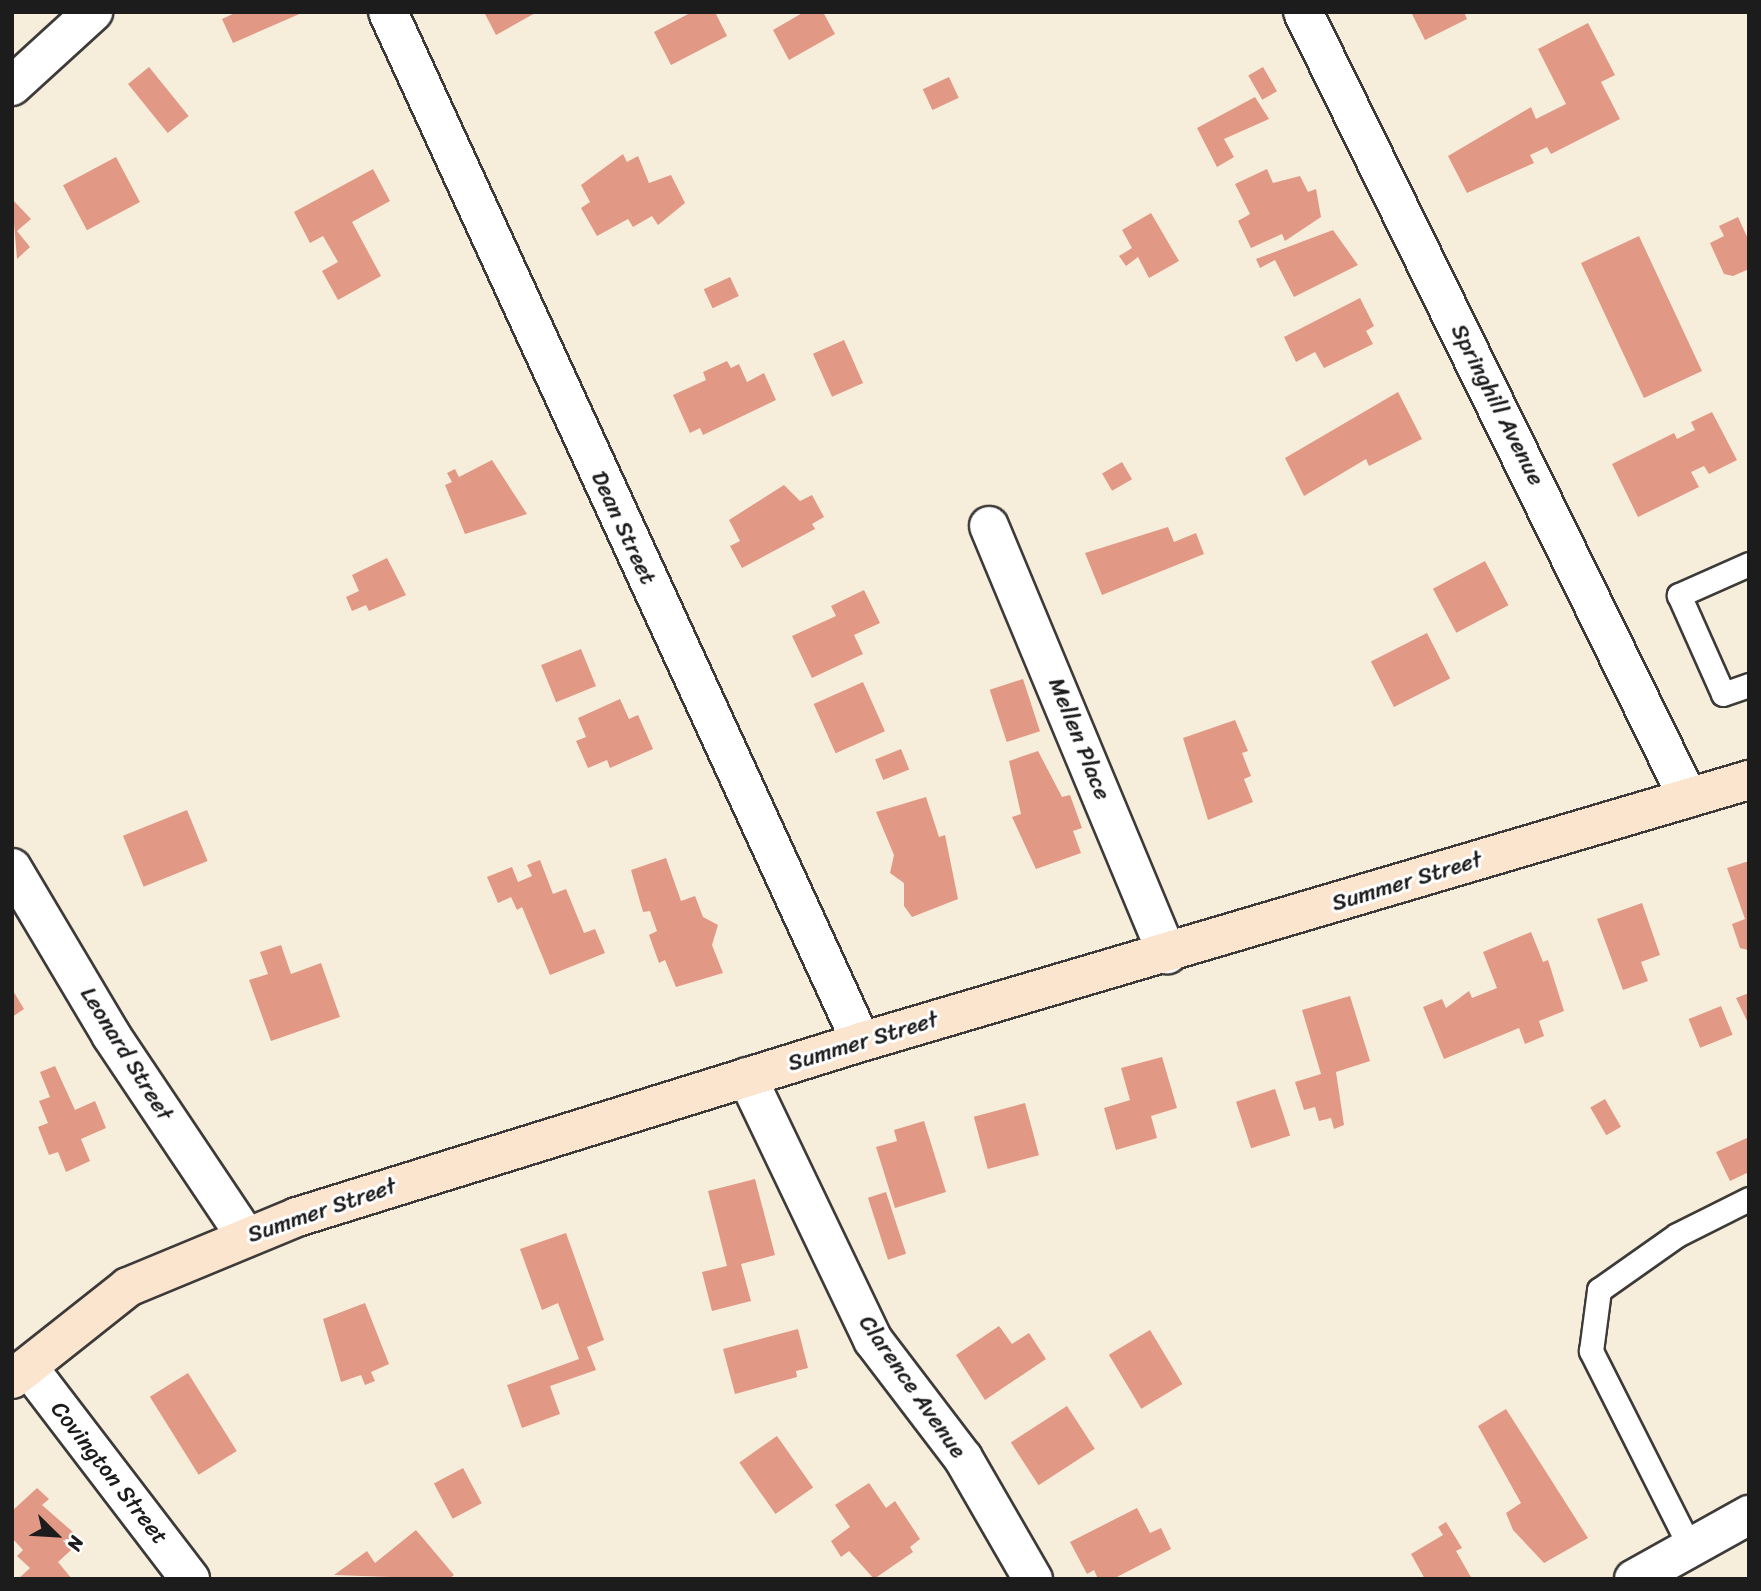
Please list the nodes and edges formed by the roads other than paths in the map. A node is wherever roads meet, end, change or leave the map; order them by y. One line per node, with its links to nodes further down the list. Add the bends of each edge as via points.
1 (93, 12): 4 (street)
2 (388, 12): 12 (street, Dean Street)
3 (1303, 12): 9 (street, Springhill Avenue)
4 (12, 86)
5 (989, 526): 11 (street, Mellen Place)
6 (1749, 564): 7 (lane, via 1679,594 1723,694)
7 (1749, 685)
8 (1749, 780): 9 (main road, Summer Street)
9 (1688, 798): 11 (main road, Summer Street)
10 (12, 867): 15 (street, Leonard Street, via 111,1035)
11 (1167, 954): 12 (main road, Summer Street)
12 (861, 1042): 13 (main road, Summer Street)
13 (747, 1077): 15 (main road, Summer Street); 20 (street, Clarence Avenue, via 873,1340 963,1458)
14 (1749, 1199): 18 (lane, via 1677,1235 1599,1290 1591,1351)
15 (246, 1237): 16 (main road, Summer Street, via 128,1287)
16 (20, 1373): 19 (street, Covington Street)
17 (1749, 1515): 18 (street)
18 (1667, 1566)
19 (190, 1579)
20 (1033, 1579)

